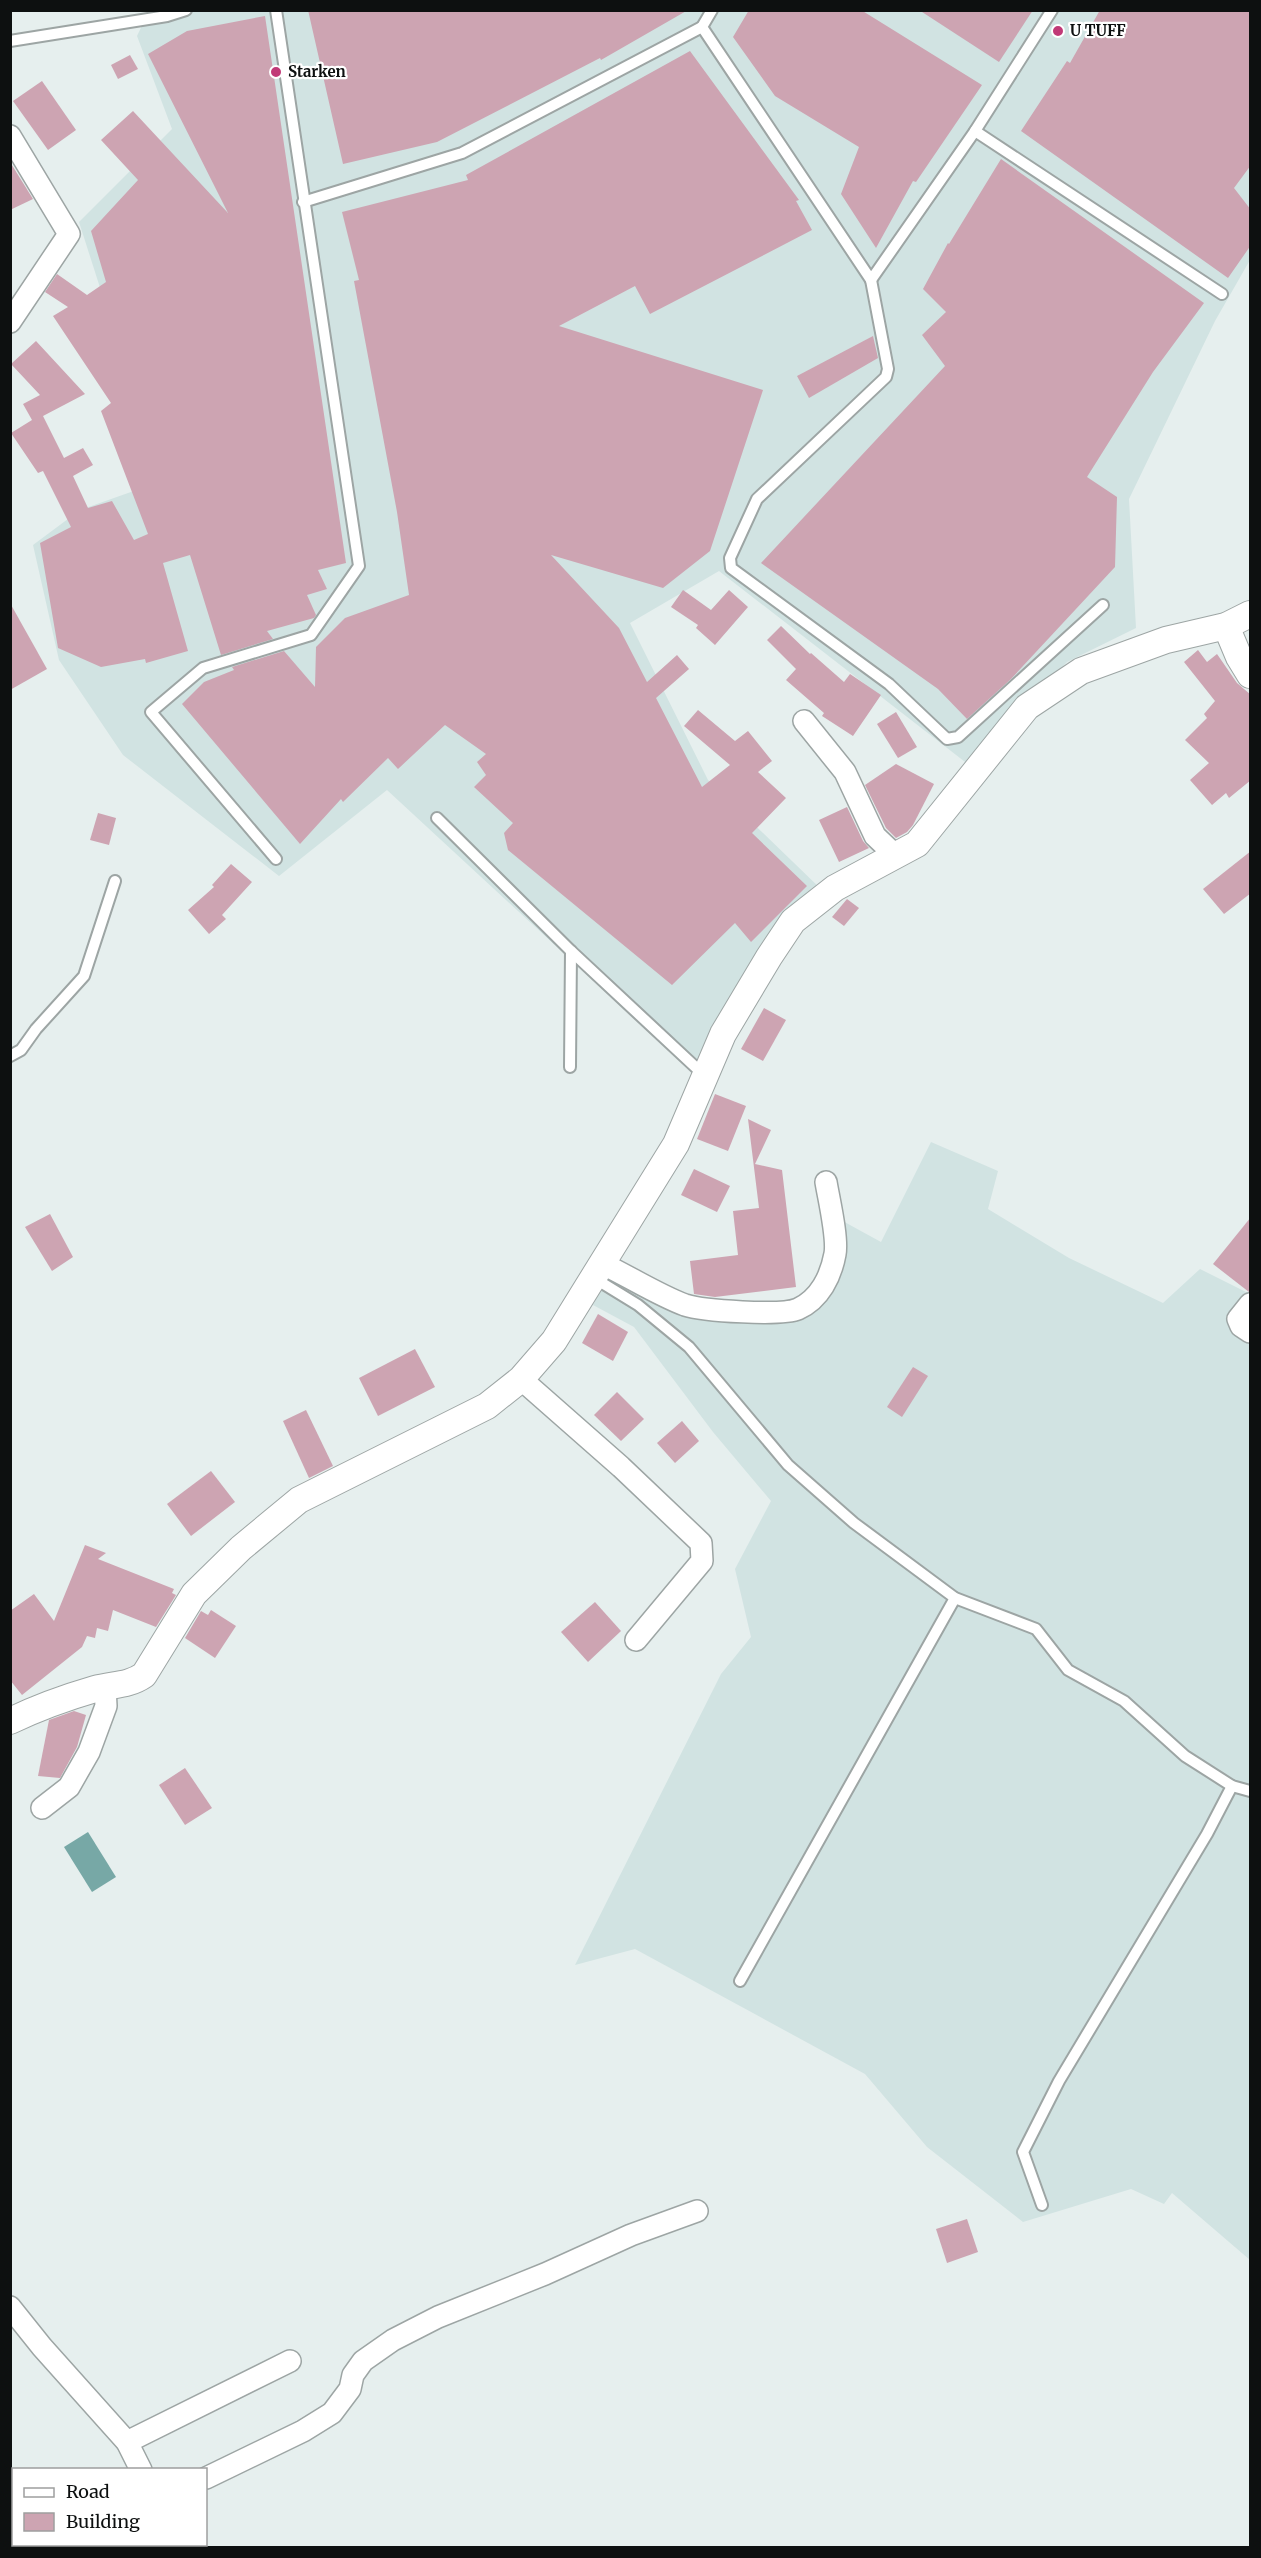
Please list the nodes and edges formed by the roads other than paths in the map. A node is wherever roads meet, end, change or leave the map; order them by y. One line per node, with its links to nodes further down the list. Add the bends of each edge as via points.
1 (186, 10): 6 (lane)
2 (276, 10): 9 (lane)
3 (712, 10): 5 (lane)
4 (1052, 10): 7 (lane)
5 (702, 27): 9 (lane, via 462,153); 10 (lane)
6 (10, 41)
7 (975, 130): 10 (lane); 11 (lane)
8 (10, 136): 12 (street, via 69,234)
9 (303, 202): 20 (lane, via 359,566 311,635 203,668 151,712)
10 (871, 280): 13 (lane, via 888,369 886,377 756,499 730,558 731,568 889,684 947,739 958,736)
11 (1222, 294)
12 (10, 322)
13 (1103, 605)
14 (1251, 614): 15 (street)
15 (1226, 626): 16 (street); 19 (street, via 1166,640 1081,671 1028,707 917,843)
16 (1251, 675)
17 (804, 721): 19 (street, via 845,772 875,836)
18 (437, 818): 22 (lane)
19 (896, 856): 25 (street, via 835,888 793,921 723,1034)
20 (276, 859)
21 (115, 881): 23 (lane, via 84,976 21,1050)
22 (571, 951): 24 (lane); 25 (lane)
23 (10, 1056)
24 (570, 1067)
25 (705, 1076): 27 (street, via 676,1144)
26 (826, 1182): 27 (street, via 836,1252 829,1278 814,1298 797,1310 744,1311 685,1305)
27 (599, 1271): 30 (street, via 554,1341); 31 (lane, via 689,1347 788,1465 854,1523)
28 (1251, 1304): 29 (street, via 1238,1319)
29 (1251, 1332)
30 (521, 1379): 32 (street, via 701,1543 702,1561); 33 (street, via 487,1406 299,1500 194,1594 144,1675 133,1683)
31 (955, 1599): 35 (lane, via 1036,1629 1068,1670 1124,1701 1185,1756); 38 (lane)
32 (636, 1640)
33 (105, 1687): 34 (street, via 49,1702); 37 (street, via 106,1706 84,1761 69,1787)
34 (10, 1721)
35 (1232, 1786): 36 (lane); 39 (lane, via 1059,2081 1023,2152)
36 (1251, 1791)
37 (42, 1808)
38 (740, 1981)
39 (1042, 2205)
40 (697, 2211): 45 (street, via 631,2235 393,2340 363,2361 353,2375 350,2389 332,2413)
41 (10, 2307): 43 (street)
42 (290, 2361): 43 (street)
43 (127, 2442): 44 (street)
44 (140, 2468)
45 (207, 2478)

